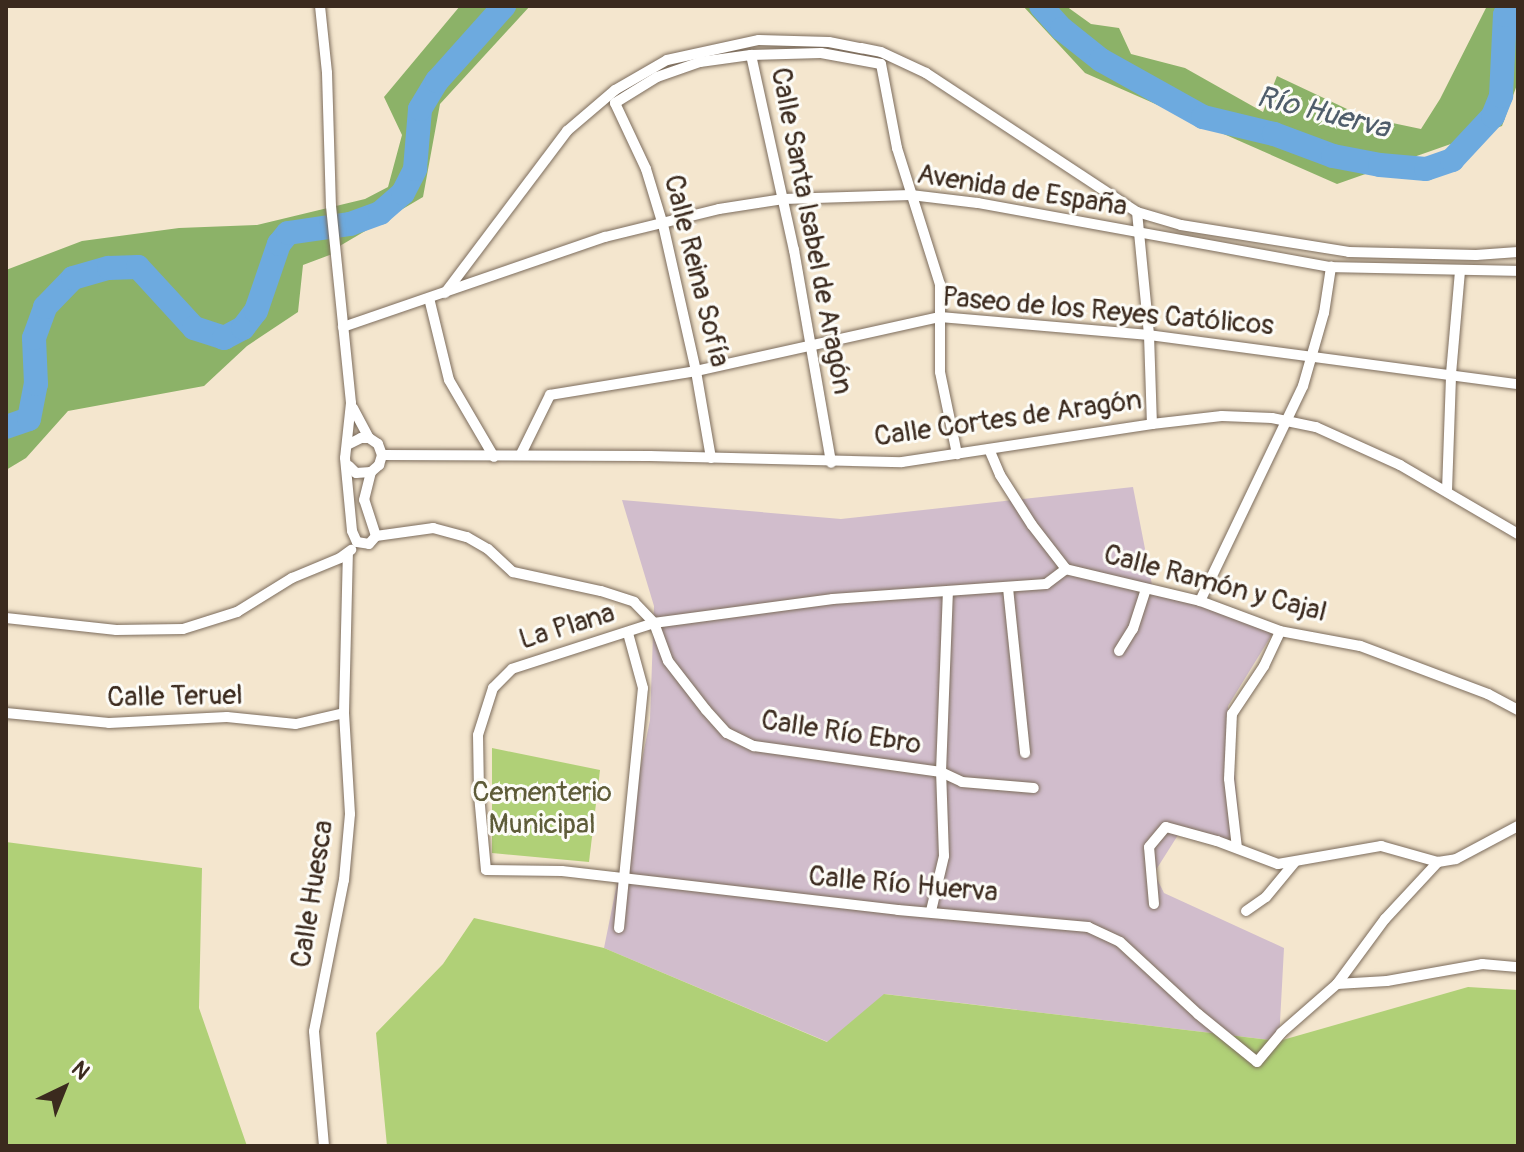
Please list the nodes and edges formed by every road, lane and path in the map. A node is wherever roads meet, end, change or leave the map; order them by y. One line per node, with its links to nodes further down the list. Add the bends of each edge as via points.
1 (320, 6): 15 (street)
2 (751, 55): 3 (street, via 821,53 881,64); 4 (street, Calle Santa Isabel de Aragón); 6 (street, Calle Reina Sofía, via 700,62 657,77 615,103 646,169)
3 (911, 195): 4 (street, Avenida de España); 7 (street, Avenida de España); 14 (street, via 940,284)
4 (783, 199): 6 (street, Avenida de España); 17 (street, Calle Santa Isabel de Aragón)
5 (1137, 212): 7 (street); 8 (street, via 1181,225 1349,252); 12 (street, via 926,73 881,52 829,42 759,40 667,60 615,90 567,131)
6 (663, 225): 12 (street, Avenida de España, via 605,237); 19 (street, Calle Reina Sofía)
7 (1142, 234): 9 (street, Avenida de España); 16 (street)
8 (1518, 252)
9 (1331, 267): 10 (street, Avenida de España); 18 (street)
10 (1460, 271): 11 (street, Avenida de España); 20 (street)
11 (1518, 271)
12 (445, 293): 13 (street, Avenida de España)
13 (429, 298): 15 (street, Avenida de España); 31 (street, via 449,380)
14 (940, 317): 16 (street, Paseo de los Reyes Católicos); 17 (street, Paseo de los Reyes Católicos); 29 (street, via 940,372)
15 (343, 327): 22 (street)
16 (1149, 335): 18 (street, Paseo de los Reyes Católicos); 24 (street)
17 (808, 345): 19 (street, Paseo de los Reyes Católicos); 33 (street, Calle Santa Isabel de Aragón)
18 (1314, 355): 20 (street, Paseo de los Reyes Católicos); 23 (street)
19 (696, 371): 28 (street, Paseo de los Reyes Católicos, via 550,395); 32 (street, Calle Reina Sofía)
20 (1451, 374): 21 (street, Paseo de los Reyes Católicos); 36 (street)
21 (1518, 384)
22 (351, 403): 25 (street); 26 (street)
23 (1288, 422): 24 (street, Calle Cortes de Aragón, via 1222,416); 36 (street, Calle Cortes de Aragón, via 1316,427); 45 (street, via 1274,440)
24 (1152, 424): 27 (street, Calle Cortes de Aragón)
25 (369, 438): 26 (street); 30 (street)
26 (349, 444): 34 (street)
27 (989, 449): 29 (street, Calle Cortes de Aragón); 41 (street, via 1024,513)
28 (521, 454): 31 (street, Calle Cortes de Aragón); 32 (street, Calle Cortes de Aragón)
29 (957, 454): 33 (street, Calle Cortes de Aragón, via 902,462)
30 (382, 455): 31 (street, Calle Cortes de Aragón); 35 (street)
31 (494, 457)
32 (711, 458): 33 (street, Calle Cortes de Aragón)
33 (831, 463)
34 (349, 466): 35 (street, via 356,473); 39 (street)
35 (371, 472): 38 (street, via 364,500)
36 (1447, 491): 37 (street, Calle Cortes de Aragón)
37 (1518, 534)
38 (376, 536): 39 (street, via 369,544); 47 (street, via 433,528 455,533 488,549 513,572 634,602)
39 (357, 542): 40 (street)
40 (348, 553): 46 (street, via 292,578 237,612 183,629 116,630); 53 (street, Calle Huesca)
41 (1066, 569): 42 (street, Calle Ramón y Cajal, via 1046,584); 43 (street, Calle Ramón y Cajal)
42 (1008, 588): 44 (street, Calle Ramón y Cajal); 54 (street)
43 (1146, 589): 45 (street, Calle Ramón y Cajal); 50 (street, via 1133,629)
44 (948, 593): 47 (street, Calle Ramón y Cajal, via 833,599); 55 (street)
45 (1200, 601): 48 (street, Calle Ramón y Cajal)
46 (6, 618)
47 (654, 623): 49 (street, La Plana); 55 (street, Calle Río Ebro, via 668,661 727,733 754,746)
48 (1280, 631): 51 (street, Calle Ramón y Cajal, via 1360,646); 58 (street, via 1232,714 1229,779)
49 (628, 633): 61 (street, La Plana, via 512,669 493,688 478,735); 62 (street, via 643,688)
50 (1119, 651)
51 (1518, 710)
52 (6, 713): 53 (street, Calle Teruel, via 109,723 227,717 296,724)
53 (344, 713): 69 (street, Calle Huesca, via 350,814 344,880 314,1031)
54 (1025, 753)
55 (941, 772): 56 (street, Calle Río Ebro, via 962,782); 64 (street, via 944,856)
56 (1034, 788)
57 (1518, 826): 60 (street, via 1456,859)
58 (1237, 848): 59 (street, via 1278,864); 63 (street, via 1166,827 1149,847)
59 (1295, 862): 60 (street, via 1381,846); 65 (street, via 1266,897)
60 (1438, 862): 68 (street, via 1385,919)
61 (486, 870): 62 (street, Calle Río Huerva, via 562,871)
62 (625, 881): 64 (street, Calle Río Huerva); 66 (street)
63 (1154, 904)
64 (931, 911): 68 (street, Calle Río Huerva, via 1088,927 1120,942 1257,1062 1281,1033)
65 (1246, 911)
66 (619, 928)
67 (1518, 967): 68 (street, via 1482,964)
68 (1337, 984)
69 (324, 1146)

